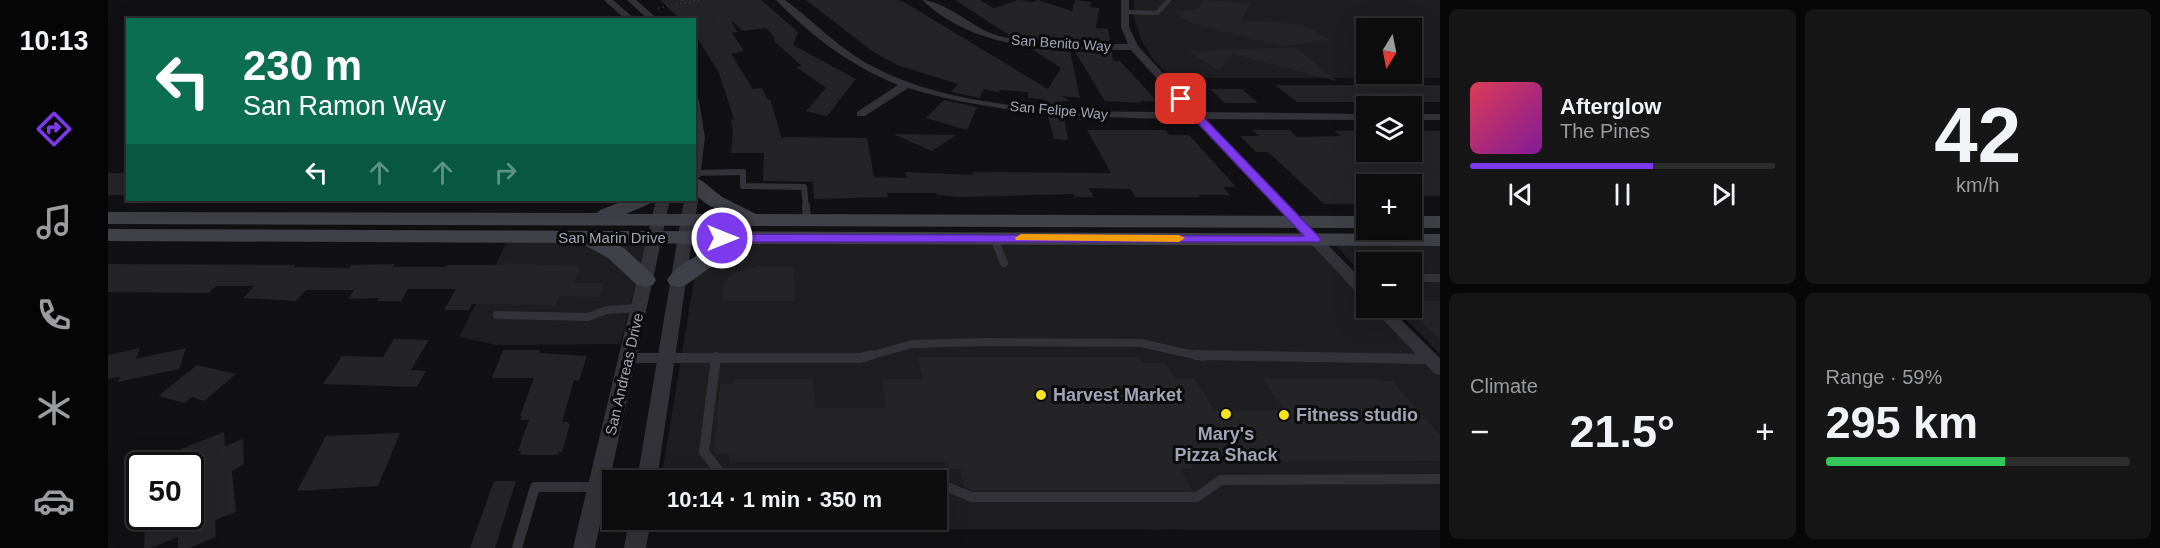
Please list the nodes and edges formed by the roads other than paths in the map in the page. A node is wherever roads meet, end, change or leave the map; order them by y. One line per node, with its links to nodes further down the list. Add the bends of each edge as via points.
1 (608, 0): 8 (street)
2 (631, 0): 9 (street)
3 (780, 0): 11 (street, San Felipe Way, via 844,54)
4 (926, 0): 10 (street, San Benito Way, via 992,37 1039,44)
5 (1124, 0): 7 (street)
6 (1169, 0): 7 (lane, via 1157,13)
7 (1124, 12): 10 (street, via 1125,27)
8 (630, 18)
9 (653, 18)
10 (1134, 47): 14 (street)
11 (906, 84): 12 (street); 14 (street, San Felipe Way, via 970,100 1066,113)
12 (861, 114)
13 (696, 115): 18 (street)
14 (1196, 116): 15 (street, San Felipe Way); 26 (street)
15 (1356, 117)
16 (1422, 117): 17 (street)
17 (1440, 117)
18 (696, 166)
19 (696, 175): 25 (lane, via 743,172 743,186 804,187)
20 (696, 185): 31 (main road)
21 (640, 201): 30 (main road)
22 (108, 218): 30 (main road, San Marin Drive)
23 (659, 219): 24 (main road, San Marin Drive); 30 (main road, San Marin Drive); 41 (street, San Andreas Drive)
24 (688, 219): 31 (main road, San Marin Drive); 42 (street)
25 (807, 220): 26 (main road, San Marin Drive); 31 (main road, San Marin Drive)
26 (1297, 221): 27 (main road, San Marin Drive); 34 (street)
27 (1356, 222)
28 (1422, 222): 29 (main road)
29 (1440, 222)
30 (586, 228): 32 (main road, San Marin Drive); 41 (main road)
31 (757, 229): 33 (main road, San Marin Drive); 42 (main road)
32 (108, 235)
33 (994, 238): 34 (main road, San Marin Drive); 36 (lane)
34 (1315, 240): 35 (main road, San Marin Drive); 37 (street)
35 (1440, 240)
36 (1004, 263)
37 (1352, 278): 38 (lane); 43 (street)
38 (1356, 278)
39 (1422, 278): 40 (lane)
40 (1440, 279)
41 (645, 280): 44 (street, San Andreas Drive)
42 (678, 280): 47 (street)
43 (1356, 282)
44 (639, 309): 45 (lane, via 607,310 588,317); 49 (street, San Andreas Drive)
45 (497, 315)
46 (1390, 318): 50 (street)
47 (667, 357): 48 (lane); 49 (lane); 51 (street)
48 (716, 357): 50 (lane, via 861,358 912,344 1141,343 1204,357); 52 (lane, via 704,452)
49 (627, 358): 54 (street, San Andreas Drive)
50 (1435, 364)
51 (649, 470)
52 (718, 470)
53 (1440, 479): 55 (lane, via 1221,480 1197,497 971,497)
54 (598, 487): 57 (lane, via 535,487); 58 (street, San Andreas Drive)
55 (947, 487)
56 (638, 530): 59 (street)
57 (517, 548)
58 (584, 548)
59 (635, 548)

